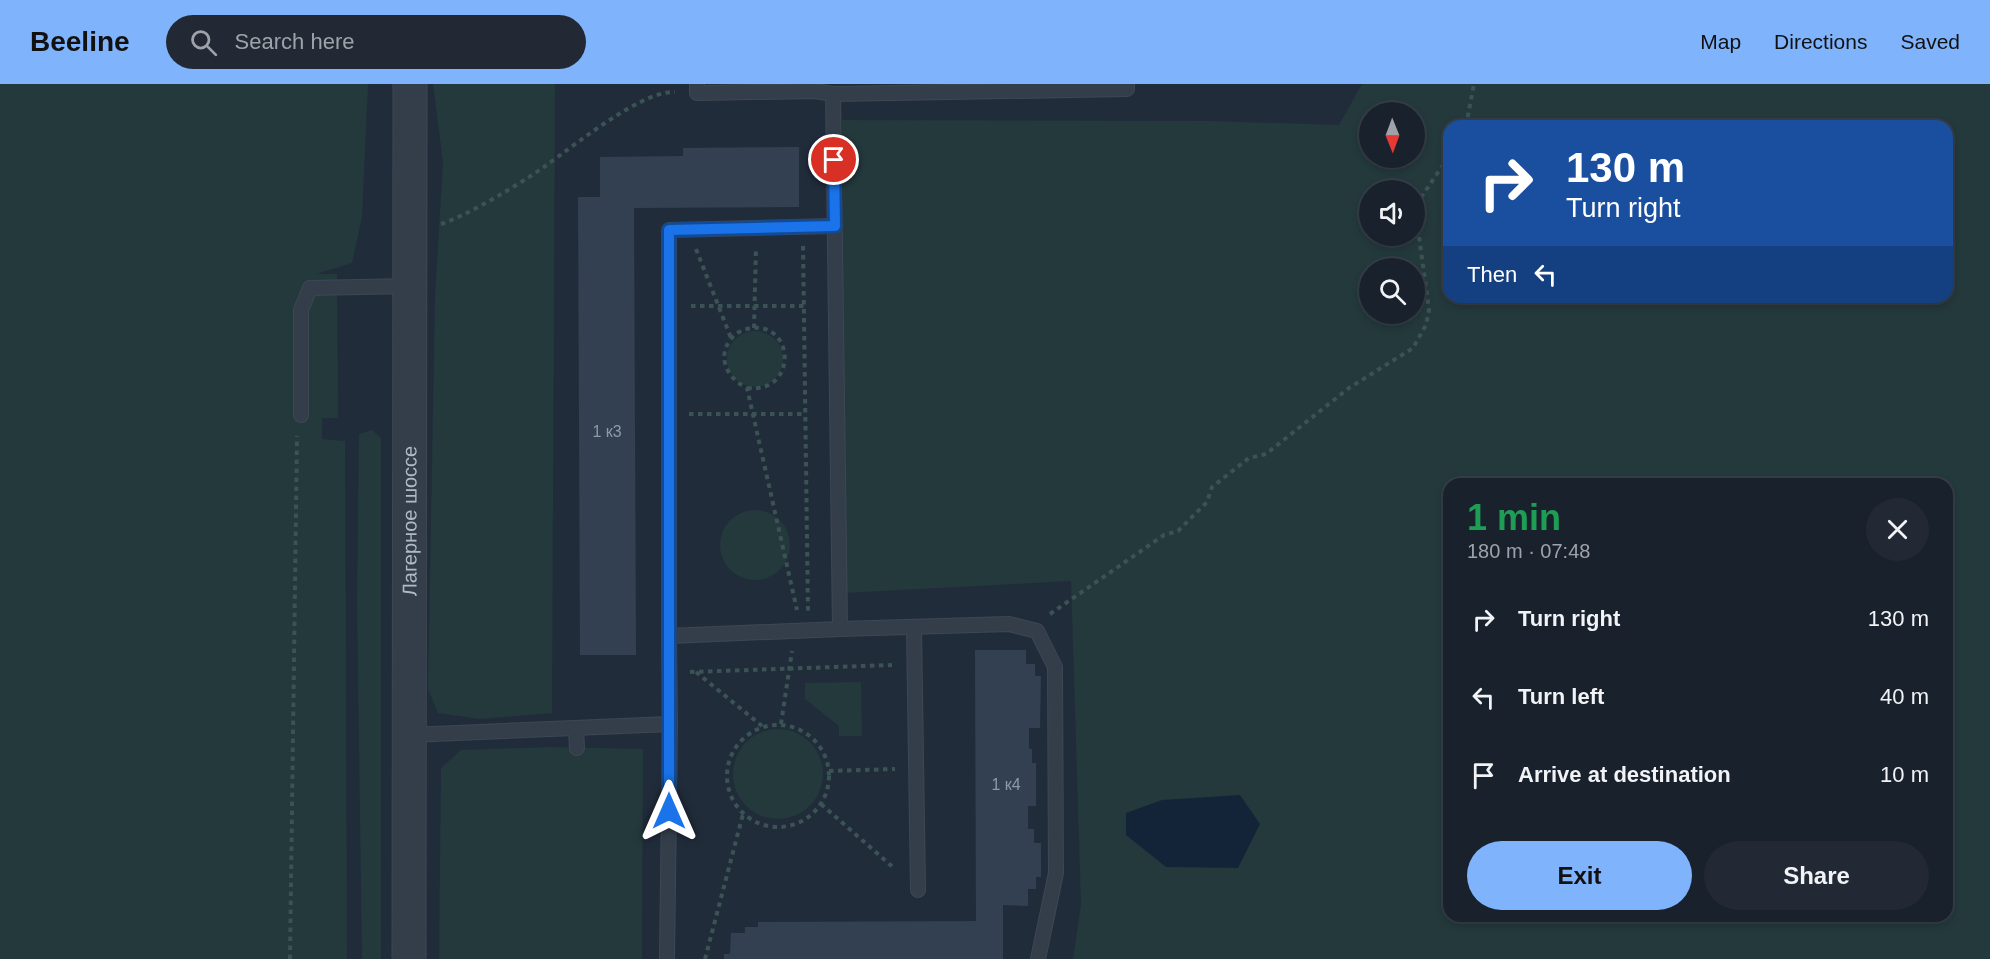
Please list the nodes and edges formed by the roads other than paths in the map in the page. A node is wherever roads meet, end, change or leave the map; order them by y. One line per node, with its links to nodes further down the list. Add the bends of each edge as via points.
1 (410, 84): 7 (street, Лагерное шоссе)
2 (1127, 84): 5 (lane, via 1127,89)
3 (697, 88): 4 (lane)
4 (765, 88): 5 (lane)
5 (833, 94): 6 (lane)
6 (835, 226): 9 (lane); 11 (lane, via 669,230)
7 (412, 286): 8 (lane, via 309,288 302,310); 14 (street, Лагерное шоссе)
8 (301, 414)
9 (840, 628): 10 (lane); 11 (lane)
10 (914, 628): 16 (lane); 19 (lane, via 1009,624 1037,631 1055,667 1056,873)
11 (669, 636): 12 (lane)
12 (670, 724): 13 (lane); 18 (lane)
13 (576, 728): 14 (lane); 15 (lane)
14 (410, 735): 17 (street, Лагерное шоссе)
15 (577, 748)
16 (918, 890)
17 (409, 959)
18 (667, 959)
19 (1038, 959)

